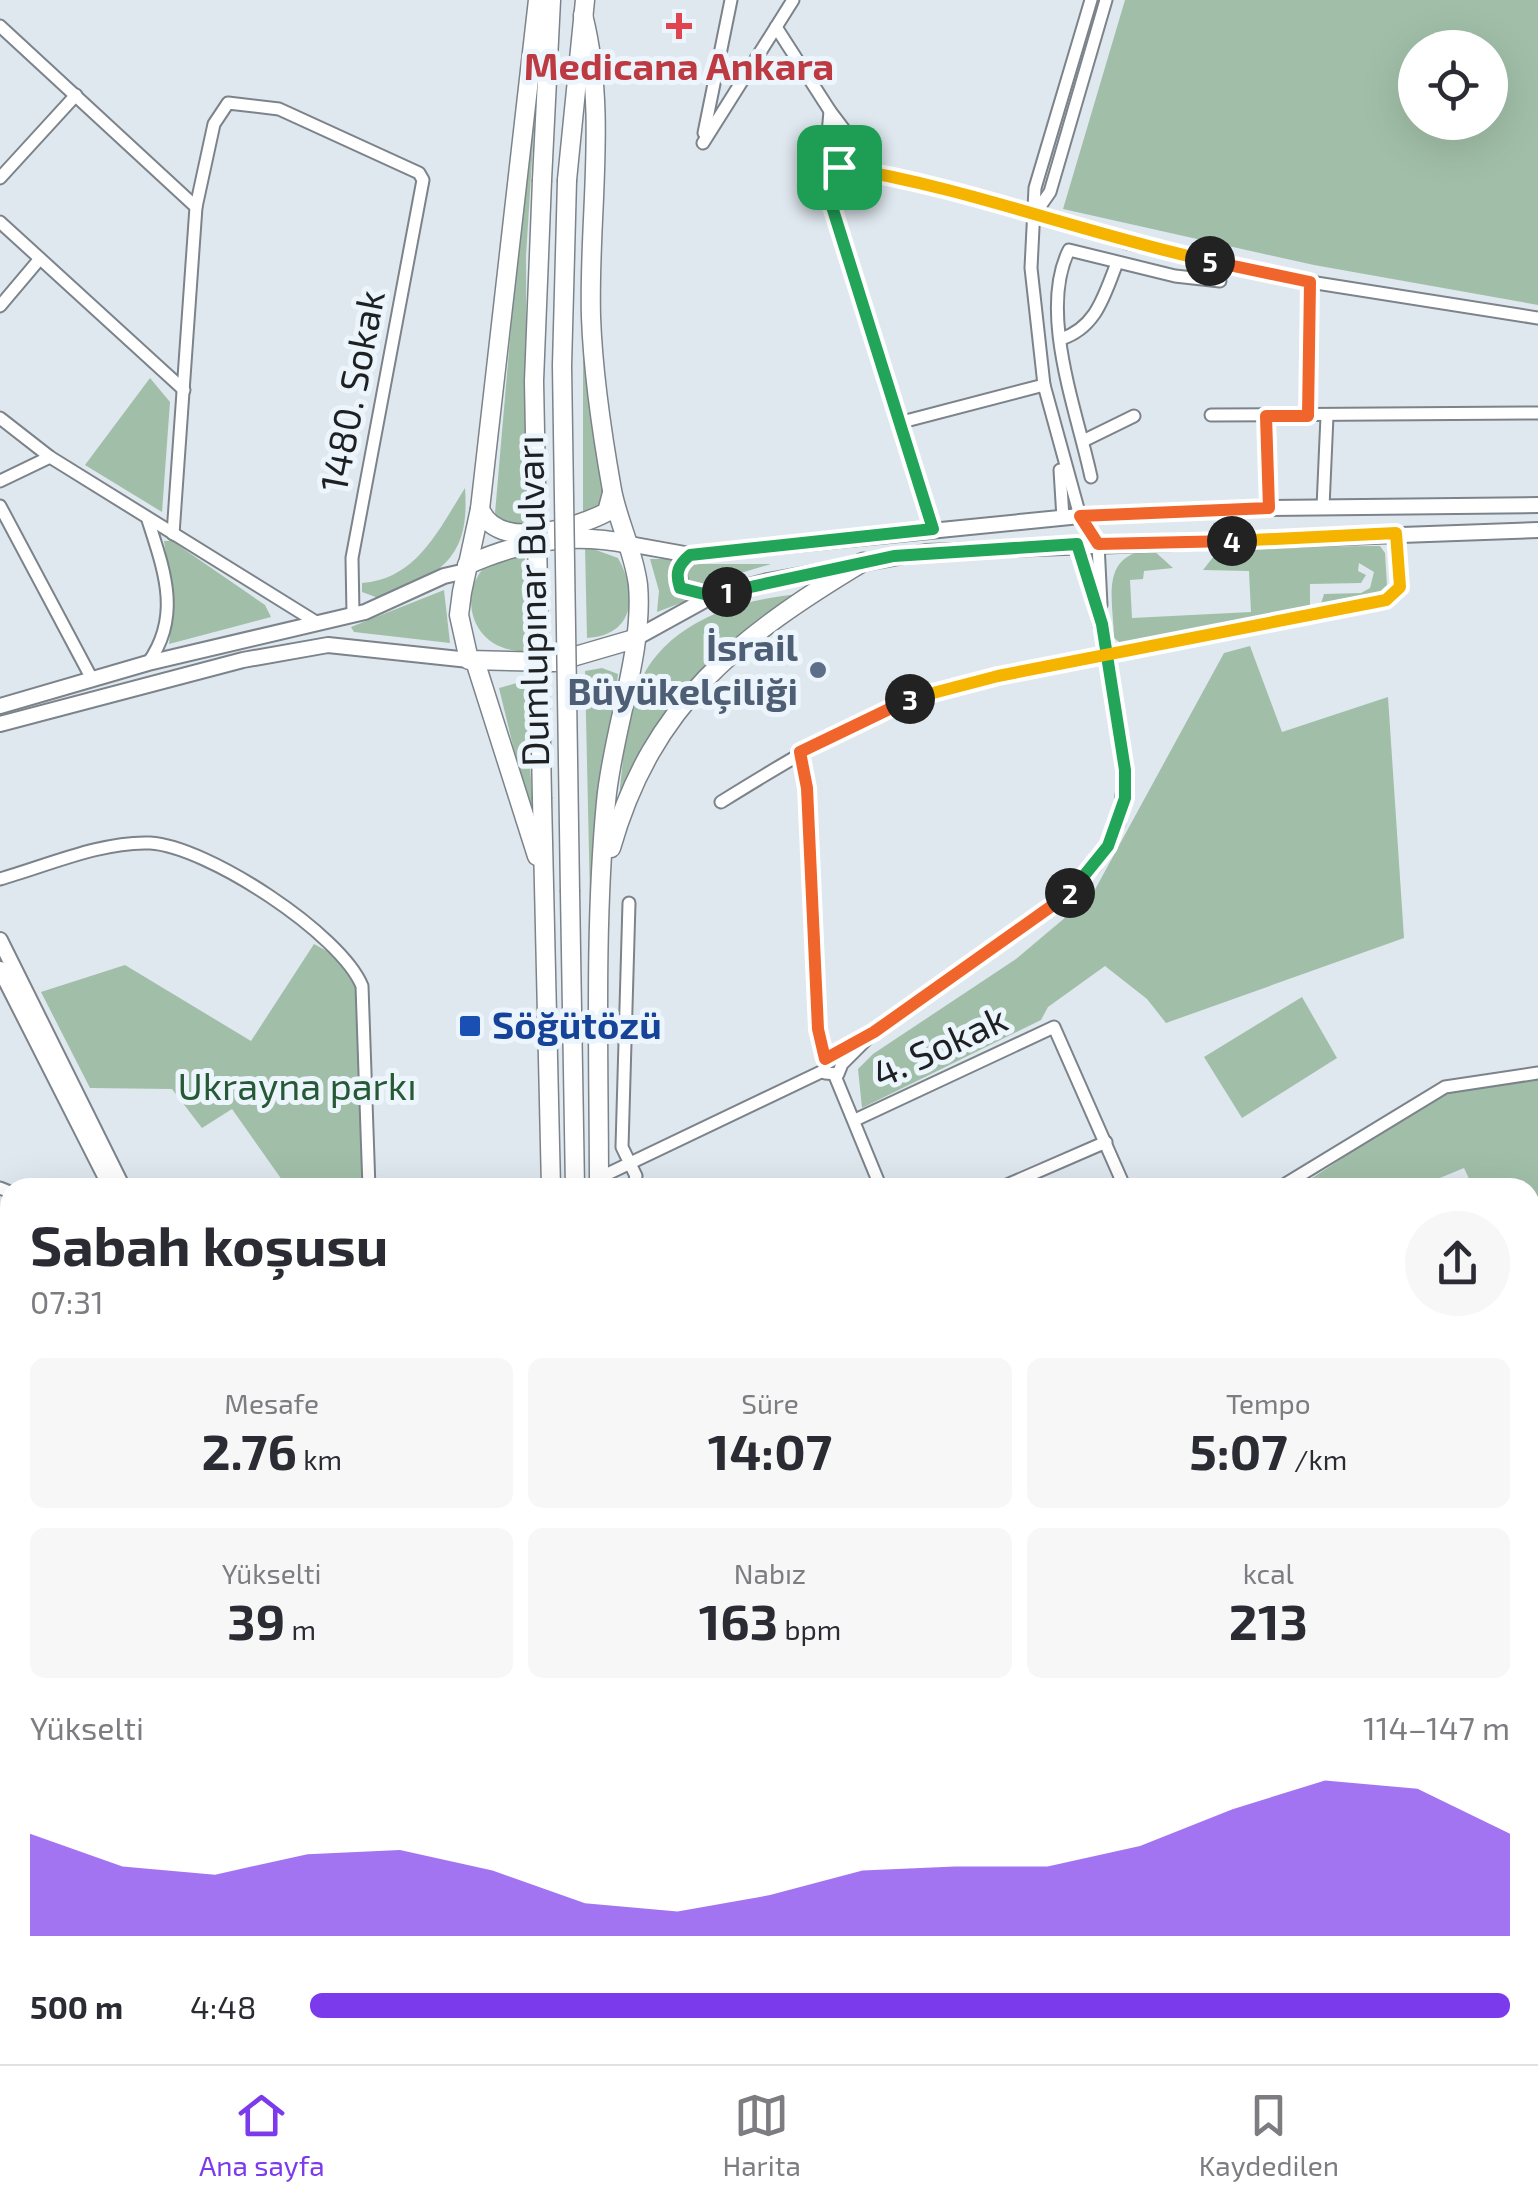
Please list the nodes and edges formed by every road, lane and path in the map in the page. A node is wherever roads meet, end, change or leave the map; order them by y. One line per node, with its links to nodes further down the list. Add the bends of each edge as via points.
1 (538, 0): 46 (highway, Dumlupınar Bulvarı)
2 (552, 0): 75 (highway, Dumlupınar Bulvarı, bridge, via 534,381)
3 (731, 0): 9 (street, via 702,143)
4 (793, 0): 9 (street)
5 (1090, 0): 16 (street, via 1036,188)
6 (1106, 0): 16 (street, via 1050,192)
7 (585, 6): 42 (highway, Dumlupınar Bulvarı, via 594,109 591,318); 77 (highway, Dumlupınar Bulvarı, bridge, via 567,180 562,366)
8 (0, 26): 10 (street)
9 (776, 26): 11 (street)
10 (76, 95): 14 (street); 15 (street)
11 (830, 111): 12 (street); 13 (street)
12 (823, 167): 13 (street); 36 (street)
13 (878, 173): 16 (street)
14 (0, 178)
15 (196, 207): 28 (street); 62 (street, 1480. Sokak, via 214,124 228,103 278,109 424,180 352,558)
16 (1036, 212): 21 (street, via 1127,243); 24 (street)
17 (0, 222): 18 (street)
18 (38, 261): 22 (street); 28 (street)
19 (1117, 263): 20 (street); 25 (street, via 1095,316); 25 (street, via 1069,250 1058,273)
20 (1220, 281)
21 (1310, 282): 23 (street); 33 (street)
22 (0, 306)
23 (1538, 318)
24 (1036, 332): 25 (street); 26 (street)
25 (1060, 337): 26 (street); 37 (street)
26 (1038, 350): 27 (street)
27 (1044, 386): 36 (street); 38 (street)
28 (184, 390): 54 (street)
29 (1538, 413): 34 (street)
30 (1211, 415): 32 (street)
31 (1134, 416): 37 (street)
32 (1266, 416): 33 (street); 47 (street)
33 (1308, 416): 34 (street)
34 (1327, 416): 45 (street)
35 (0, 418): 39 (street)
36 (902, 422): 51 (street)
37 (1083, 441): 40 (street)
38 (1059, 450): 48 (street); 49 (street)
39 (50, 457): 41 (street); 50 (street)
40 (1091, 477)
41 (0, 481)
42 (612, 493): 46 (highway, via 607,512 550,530 506,534 486,522); 55 (highway, Dumlupınar Bulvarı)
43 (0, 506): 69 (street)
44 (1538, 506): 45 (main road)
45 (1323, 507): 47 (main road)
46 (480, 508): 60 (highway, Dumlupınar Bulvarı)
47 (1269, 508): 48 (main road)
48 (1080, 516): 49 (main road); 57 (main road)
49 (1062, 518): 51 (main road); 56 (main road)
50 (148, 520): 54 (street); 68 (street, via 169,617)
51 (933, 529): 58 (main road)
52 (1538, 530): 53 (main road)
53 (1396, 533): 57 (main road); 66 (street, via 1400,587 1393,598)
54 (173, 534): 63 (street)
55 (629, 544): 58 (main road); 60 (highway, via 552,538); 65 (highway, Dumlupınar Bulvarı, via 638,584)
56 (1077, 544): 57 (main road); 59 (main road); 64 (street)
57 (1098, 544): 64 (street)
58 (690, 555): 61 (main road, via 678,569 680,588)
59 (864, 562): 61 (main road); 76 (highway, via 754,632 674,714 626,795)
60 (467, 568): 62 (main road); 67 (highway, Dumlupınar Bulvarı, via 459,615)
61 (712, 596): 65 (main road)
62 (353, 614): 63 (main road)
63 (316, 622): 68 (main road)
64 (1102, 624): 66 (street)
65 (634, 638): 67 (highway, via 556,662); 76 (highway, Dumlupınar Bulvarı, via 606,798)
66 (1108, 656): 72 (street, via 920,695); 81 (street, via 1125,798 1108,846 1064,900)
67 (472, 661): 71 (main road, via 328,645 242,660); 75 (highway, Dumlupınar Bulvarı)
68 (148, 663): 69 (main road)
69 (92, 679): 70 (main road)
70 (0, 706)
71 (0, 724)
72 (800, 752): 73 (street); 81 (street, via 818,1029)
73 (721, 802)
74 (0, 879): 89 (street, via 150,843 235,877 321,934 354,966 362,986)
75 (544, 880): 90 (highway, Dumlupınar Bulvarı)
76 (600, 886): 83 (highway)
77 (570, 892): 83 (highway); 91 (highway, Dumlupınar Bulvarı)
78 (629, 903): 86 (street, via 622,1147)
79 (0, 940): 88 (main road)
80 (0, 969): 87 (main road)
81 (832, 1065): 84 (street); 86 (street)
82 (1538, 1072): 98 (street, via 1445,1087)
83 (596, 1099): 92 (highway)
84 (855, 1120): 85 (street, 4. Sokak, via 1054,1026); 95 (street)
85 (1106, 1142): 96 (street); 97 (street, 4. Sokak)
86 (630, 1163): 93 (street); 94 (street)
87 (106, 1178)
88 (118, 1178)
89 (369, 1178)
90 (551, 1178)
91 (575, 1178)
92 (599, 1178)
93 (607, 1178)
94 (636, 1178)
95 (878, 1178)
96 (1023, 1178)
97 (1121, 1178)
98 (1296, 1178)

